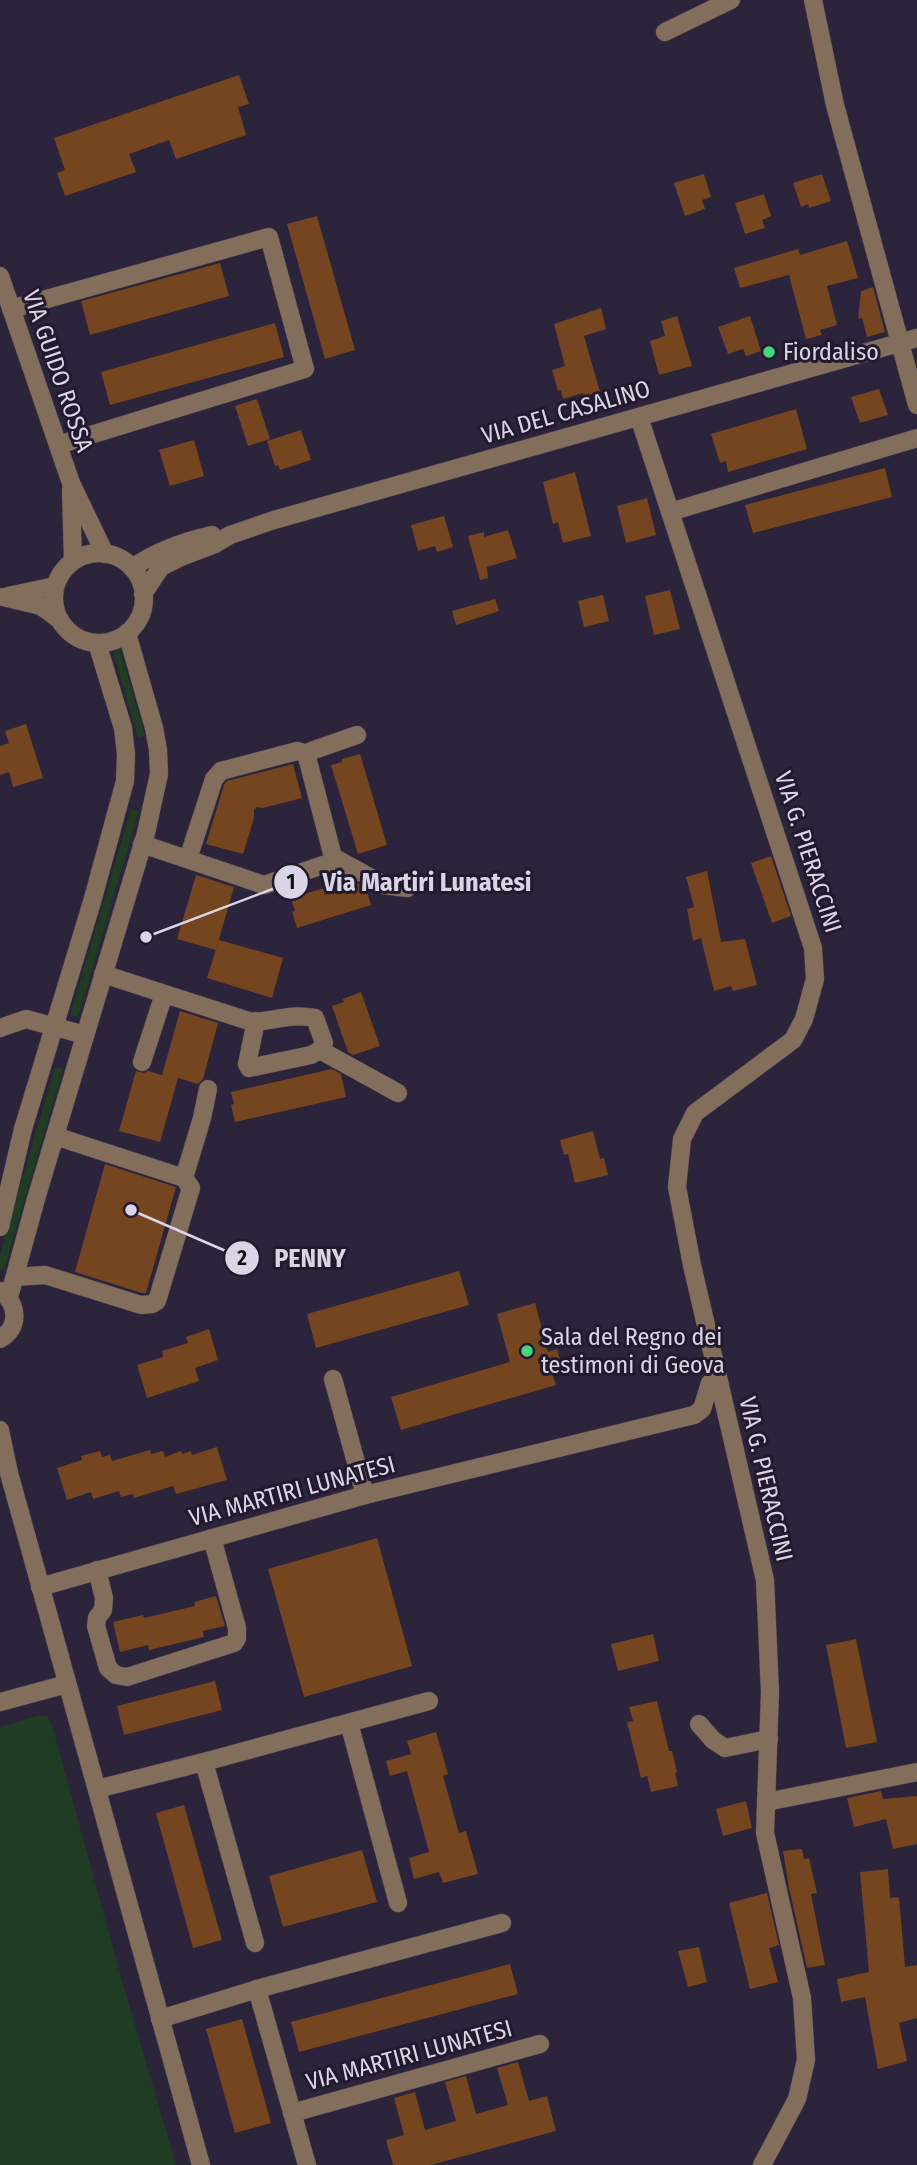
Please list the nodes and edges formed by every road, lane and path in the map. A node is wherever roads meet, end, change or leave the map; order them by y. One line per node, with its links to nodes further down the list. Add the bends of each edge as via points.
1 (731, 0): 3 (street)
2 (813, 0): 7 (street, via 835,105)
3 (665, 32)
4 (0, 276): 5 (street, VIA GUIDO ROSSA)
5 (10, 309): 11 (street, VIA GUIDO ROSSA); 11 (street, via 269,237 305,369)
6 (917, 338): 7 (street, VIA DEL CASALINO)
7 (899, 343): 8 (street); 9 (street, VIA DEL CASALINO)
8 (917, 405)
9 (639, 416): 13 (street, VIA G. PIERACCINI); 14 (street, VIA DEL CASALINO)
10 (917, 438): 13 (street)
11 (58, 445): 12 (street, VIA GUIDO ROSSA)
12 (71, 482): 15 (street, VIA GUIDO ROSSA); 16 (street, VIA GUIDO ROSSA)
13 (670, 512): 48 (street, VIA G. PIERACCINI, via 813,948 815,979 793,1040 695,1113 682,1139 677,1187)
14 (230, 535): 17 (street, VIA DEL CASALINO, via 189,541); 19 (street, VIA DEL CASALINO, via 161,568)
15 (106, 554): 16 (street); 17 (street)
16 (73, 561): 18 (street)
17 (132, 568): 19 (street)
18 (55, 586): 20 (street); 21 (street)
19 (143, 594): 22 (street, via 140,616)
20 (1, 598): 21 (street, via 41,606)
21 (60, 620): 23 (street, via 76,637)
22 (127, 633): 23 (street); 27 (street, via 156,739)
23 (97, 643): 26 (street, via 123,727)
24 (357, 735): 25 (street)
25 (309, 754): 29 (street); 30 (street, via 297,751 220,771)
26 (125, 781): 27 (street); 35 (street)
27 (156, 788): 28 (street)
28 (142, 844): 30 (street); 32 (street)
29 (333, 857): 30 (street, via 329,863 264,885); 31 (street, via 384,885)
30 (188, 859)
31 (407, 888)
32 (103, 974): 33 (street); 37 (street)
33 (164, 993): 34 (street); 39 (street)
34 (257, 1021): 38 (street, via 300,1014 315,1018 324,1043); 38 (street, via 249,1068)
35 (55, 1027): 36 (street, via 26,1019); 37 (street); 44 (street, via 23,1129)
36 (0, 1028)
37 (85, 1035): 42 (street)
38 (320, 1050): 41 (street)
39 (142, 1062)
40 (208, 1089): 43 (street)
41 (398, 1093)
42 (55, 1136): 43 (street); 45 (street)
43 (184, 1178): 45 (street, via 191,1188 153,1312 46,1275)
44 (0, 1227)
45 (15, 1277): 46 (street)
46 (4, 1294): 47 (street, via 15,1315)
47 (1, 1342)
48 (718, 1379): 51 (street, VIA MARTIRI LUNATESI, via 710,1382 702,1409 694,1415); 60 (street, VIA G. PIERACCINI, via 765,1580)
49 (333, 1380): 51 (street)
50 (0, 1430): 54 (street)
51 (365, 1495): 52 (street, VIA MARTIRI LUNATESI)
52 (212, 1538): 53 (street, VIA MARTIRI LUNATESI); 53 (street, via 237,1628 234,1643 127,1677 108,1668 96,1626 104,1598)
53 (97, 1570): 54 (street, VIA MARTIRI LUNATESI)
54 (40, 1587): 55 (street)
55 (68, 1684): 57 (street); 63 (street)
56 (429, 1701): 58 (street)
57 (0, 1702)
58 (349, 1723): 61 (street); 65 (street)
59 (699, 1724): 60 (street, via 725,1748)
60 (769, 1739): 64 (street, VIA G. PIERACCINI)
61 (204, 1762): 63 (street); 67 (street)
62 (917, 1772): 64 (street)
63 (97, 1789): 69 (street)
64 (766, 1802): 74 (street, VIA G. PIERACCINI, via 765,1833 802,1998 806,2060 797,2099)
65 (398, 1903)
66 (502, 1923): 68 (street)
67 (255, 1943)
68 (257, 1989): 69 (street); 71 (street, VIA MARTIRI LUNATESI)
69 (160, 2019): 72 (street)
70 (540, 2044): 71 (street, VIA MARTIRI LUNATESI)
71 (292, 2113): 73 (street, VIA MARTIRI LUNATESI)
72 (201, 2165)
73 (307, 2165)
74 (762, 2165)

